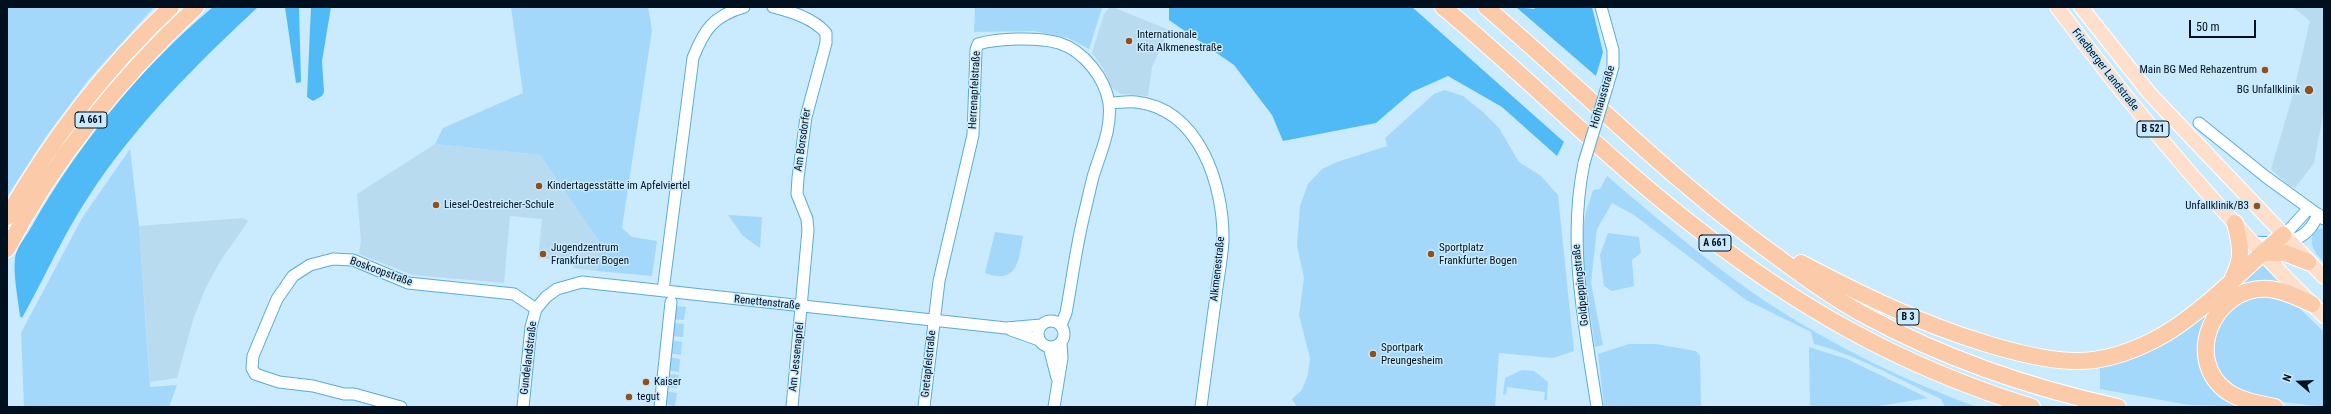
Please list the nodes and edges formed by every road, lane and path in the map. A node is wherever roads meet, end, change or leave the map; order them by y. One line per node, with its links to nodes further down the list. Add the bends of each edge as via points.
1 (171, 7): 14 (highway, A 661, via 105,77 70,120)
2 (196, 7): 19 (highway, A 661, via 134,68 84,129 48,181)
3 (744, 7): 23 (street, via 729,11 712,23 701,38 693,58)
4 (773, 7): 26 (street, Am Borsdorfer, via 818,24 826,33 826,43 806,117 798,178 797,194 807,219 808,230)
5 (1443, 7): 45 (highway, A 661, via 1683,218 1771,284 1863,339 1918,366 1981,391)
6 (1486, 7): 17 (highway, A 661, via 1663,166)
7 (1601, 7): 12 (street, Hofhausstraße, bridge, via 1614,50 1613,67)
8 (2057, 7): 15 (main road, Friedberger Landstraße / B 521, via 2140,114)
9 (2081, 7): 18 (main road, Friedberger Landstraße / B 521)
10 (1109, 103): 29 (street, Herrenapfelstraße, via 1099,75 1087,60 1067,46 1046,40 978,44 975,59 973,134 938,281); 30 (street, Herrenapfelstraße, via 1106,140 1083,218 1070,292); 43 (street, Alkmenestraße, via 1136,102 1161,109 1194,136 1212,172 1223,241)
11 (2199, 123): 13 (street)
12 (1584, 163): 44 (street, Goldpeppingstraße, via 1578,208 1577,252)
13 (2317, 214): 16 (street); 18 (street)
14 (7, 217)
15 (2235, 223): 18 (main road, Friedberger Landstraße / B 521); 22 (highway, via 2240,243 2240,259)
16 (2307, 231): 18 (street); 20 (street, via 2305,244)
17 (1755, 240): 22 (highway, B 3, via 1908,317 1966,338 2031,356 2074,361 2103,358 2152,341 2175,326); 46 (highway, A 661, via 1827,292 1867,316 1933,348 2022,382)
18 (2274, 244): 20 (highway); 22 (highway); 25 (main road, Friedberger Landstraße / B 521, via 2283,275)
19 (7, 250)
20 (2308, 262): 21 (main road)
21 (2324, 277)
22 (2230, 281)
23 (663, 291): 26 (street, Renettenstraße); 27 (street, Renettenstraße, via 582,282 557,289)
24 (671, 302): 39 (street)
25 (2312, 304): 28 (main road, Friedberger Landstraße / B 521); 47 (highway, via 2278,290 2250,290 2227,302 2217,312 2210,326 2207,356 2221,386 2245,400)
26 (802, 307): 29 (street, Renettenstraße); 40 (street, Am Jessenapfel)
27 (536, 309): 37 (street, Boskoopstraße, via 514,294 408,283 353,260 333,259 310,265 293,276 277,300 264,327 253,356 252,368 255,374 279,382 354,394); 38 (street, Gundelandstraße, via 531,327)
28 (2324, 316)
29 (934, 321): 32 (street, Renettenstraße); 41 (street, Gretapfelstraße)
30 (1056, 323): 31 (street); 34 (street, via 1064,332)
31 (1041, 325): 32 (street, Renettenstraße); 33 (street, via 1038,330)
32 (1006, 328): 33 (street, Renettenstraße)
33 (1039, 340): 35 (street)
34 (1061, 343): 35 (street); 36 (street, via 1062,358)
35 (1049, 347): 36 (street)
36 (1058, 383): 42 (street)
37 (401, 407)
38 (523, 407)
39 (660, 407)
40 (792, 407)
41 (924, 407)
42 (1054, 407)
43 (1200, 407)
44 (1597, 407)
45 (2032, 407)
46 (2118, 407)
47 (2275, 407)

